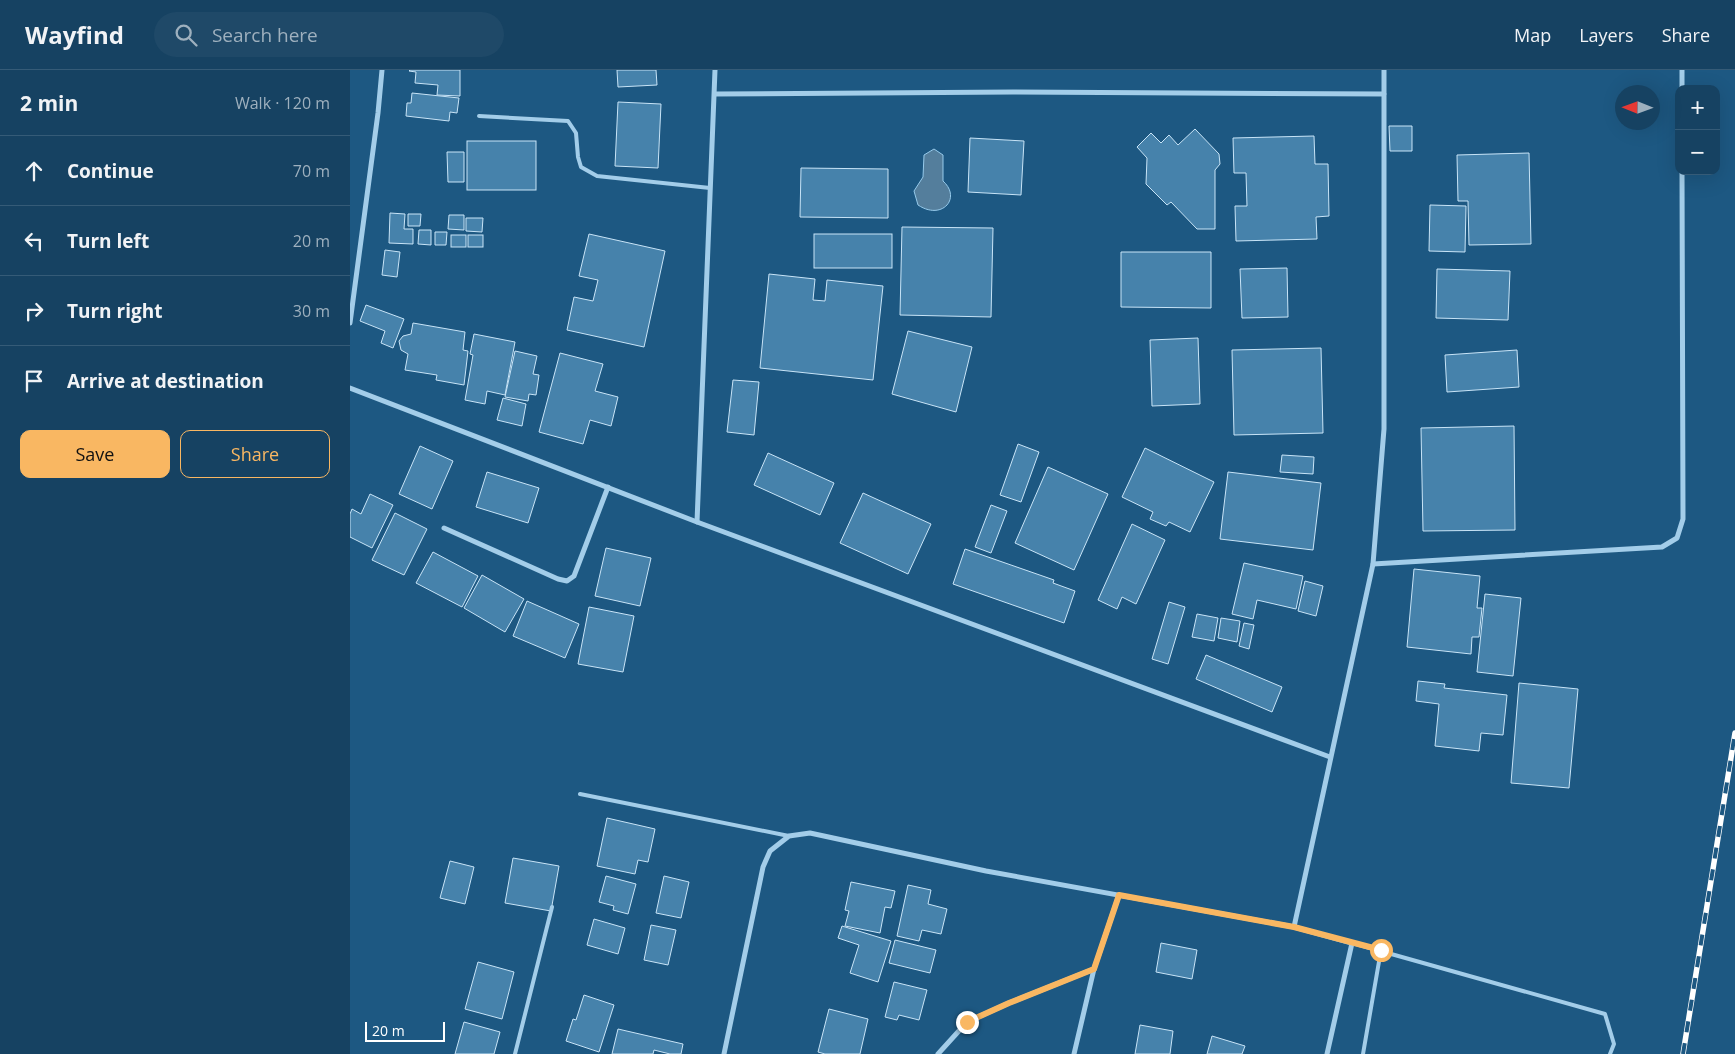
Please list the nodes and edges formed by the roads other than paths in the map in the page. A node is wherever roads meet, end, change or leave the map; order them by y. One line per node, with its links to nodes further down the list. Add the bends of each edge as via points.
1 (382, 70): 11 (street)
2 (715, 70): 6 (street)
3 (1384, 70): 7 (street)
4 (1682, 70): 5 (street)
5 (1682, 85)
6 (715, 94): 7 (street); 10 (street)
7 (1384, 94): 16 (street, via 1384,429)
8 (479, 116): 10 (lane, via 568,121 576,133 581,167 597,176)
9 (1682, 175): 16 (street, via 1683,519 1677,538 1662,547)
10 (710, 188): 14 (street)
11 (350, 322)
12 (350, 388): 13 (street)
13 (608, 487): 14 (street); 15 (street, via 574,576 567,581)
14 (698, 522): 17 (street)
15 (444, 528)
16 (1373, 564): 17 (street)
17 (1330, 757): 22 (street)
18 (580, 794): 19 (lane)
19 (789, 836): 20 (street, via 810,833 986,871); 27 (street, via 770,850 763,867)
20 (1119, 895): 22 (street); 25 (street)
21 (552, 907): 26 (lane)
22 (1294, 927): 23 (street)
23 (1352, 943): 24 (lane); 30 (street)
24 (1381, 950): 31 (lane); 32 (lane, via 1605,1014 1614,1044)
25 (1094, 969): 28 (street, via 967,1022); 29 (street)
26 (515, 1054)
27 (724, 1054)
28 (938, 1054)
29 (1074, 1054)
30 (1327, 1054)
31 (1363, 1054)
32 (1610, 1054)

